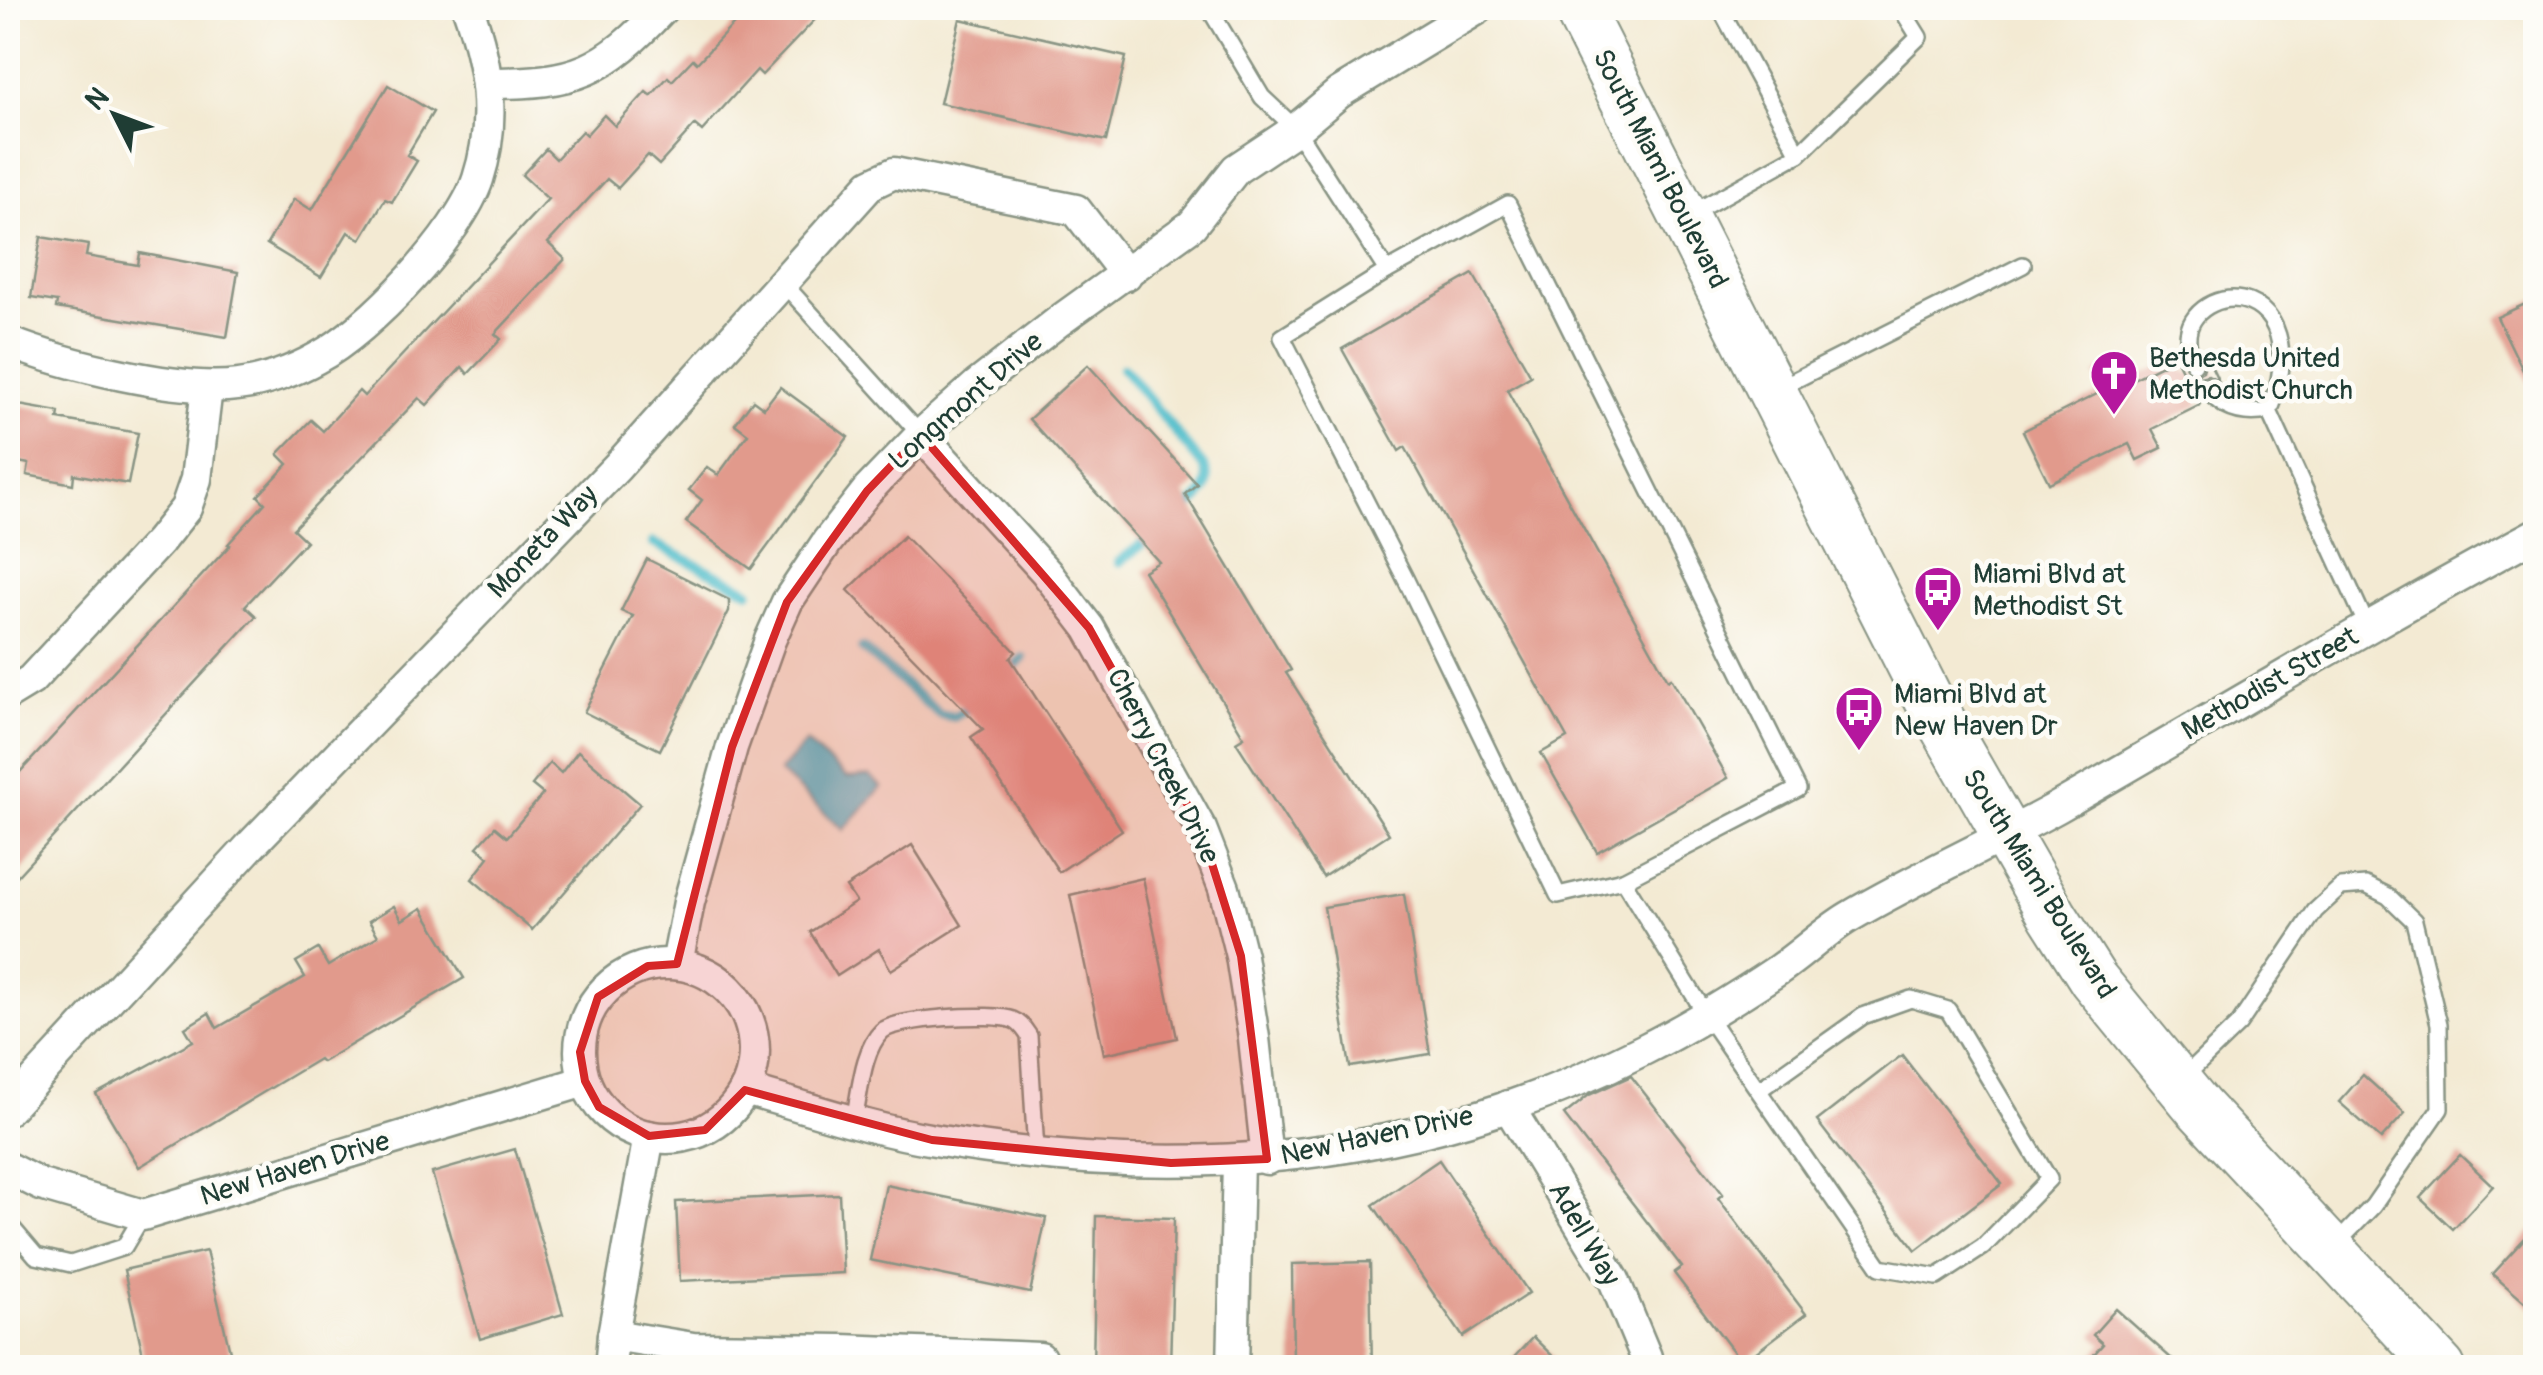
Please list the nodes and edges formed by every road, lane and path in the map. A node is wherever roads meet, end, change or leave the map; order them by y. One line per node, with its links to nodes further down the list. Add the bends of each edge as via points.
1 (468, 8): 8 (street)
2 (663, 8): 8 (street, via 595,68 548,82)
3 (1210, 8): 9 (lane, via 1262,97)
4 (1480, 8): 9 (street, Longmont Drive, via 1339,93)
5 (1578, 8): 11 (main road, South Miami Boulevard)
6 (1720, 8): 10 (lane)
7 (1902, 8): 10 (lane, via 1918,37)
8 (489, 83): 19 (street, via 478,180 455,223 384,305 320,358 246,384)
9 (1296, 129): 13 (lane); 14 (street, Longmont Drive, via 1236,170 1192,225)
10 (1799, 154): 11 (lane)
11 (1684, 218): 20 (main road, South Miami Boulevard)
12 (2023, 265): 20 (lane)
13 (1387, 272): 27 (lane, via 1282,337 1558,895); 27 (lane, via 1508,204 1798,789)
14 (1126, 275): 15 (street, Moneta Way, via 1076,210 894,173 870,184); 22 (street, Longmont Drive, via 1026,346)
15 (784, 284): 22 (lane); 35 (street, Moneta Way)
16 (8, 342): 19 (street, via 44,356)
17 (2194, 364): 21 (lane, via 2188,341 2198,314 2227,299 2248,301 2264,312 2282,354 2282,378)
18 (2205, 386): 21 (lane, via 2238,412)
19 (206, 388): 25 (street, via 186,508 31,680)
20 (1772, 392): 26 (main road, South Miami Boulevard)
21 (2269, 412): 24 (lane)
22 (921, 435): 28 (street, Longmont Drive, via 867,491 787,602 732,747); 39 (street, Cherry Creek Drive, via 1089,628 1201,829 1224,888 1254,1038)
23 (2536, 534): 24 (street, Methodist Street)
24 (2368, 628): 26 (street, Methodist Street)
25 (8, 694)
26 (2005, 836): 29 (street, New Haven Drive, via 1846,918); 31 (main road, South Miami Boulevard, via 2093,979)
27 (1623, 880): 29 (lane)
28 (677, 964): 30 (street, via 634,971 598,997 584,1023); 32 (street, via 727,987 744,1009 754,1063)
29 (1706, 1013): 33 (lane); 34 (street, New Haven Drive, via 1644,1050)
30 (585, 1081): 37 (street, via 599,1107); 41 (street, New Haven Drive)
31 (2178, 1083): 43 (main road, South Miami Boulevard); 43 (lane, via 2239,1024 2315,911 2341,887 2366,885 2414,920 2439,1024 2440,1109 2374,1206)
32 (745, 1090): 36 (street, New Haven Drive); 37 (street, via 705,1130 678,1138)
33 (1758, 1090): 33 (lane, via 1880,1267 1937,1277 1983,1247 2049,1179 1948,1010 1911,999 1863,1016)
34 (1508, 1106): 39 (street, New Haven Drive, via 1416,1133); 48 (street, Adell Way, via 1614,1280)
35 (8, 1109)
36 (854, 1120): 38 (street, New Haven Drive, via 932,1140); 38 (lane, via 870,1048 883,1030 900,1022 1001,1016 1018,1021 1029,1036)
37 (649, 1136): 44 (street)
38 (1036, 1152): 39 (street, New Haven Drive, via 1171,1163)
39 (1252, 1160): 47 (street, Cherry Creek Drive)
40 (8, 1168): 41 (street, via 41,1185)
41 (143, 1215): 42 (lane, via 124,1247 71,1264 36,1256)
42 (8, 1223)
43 (2330, 1250): 49 (main road, South Miami Boulevard)
44 (613, 1335): 45 (street, via 693,1348); 46 (street)
45 (1040, 1358)
46 (610, 1368)
47 (1233, 1368)
48 (1646, 1368)
49 (2440, 1368)

